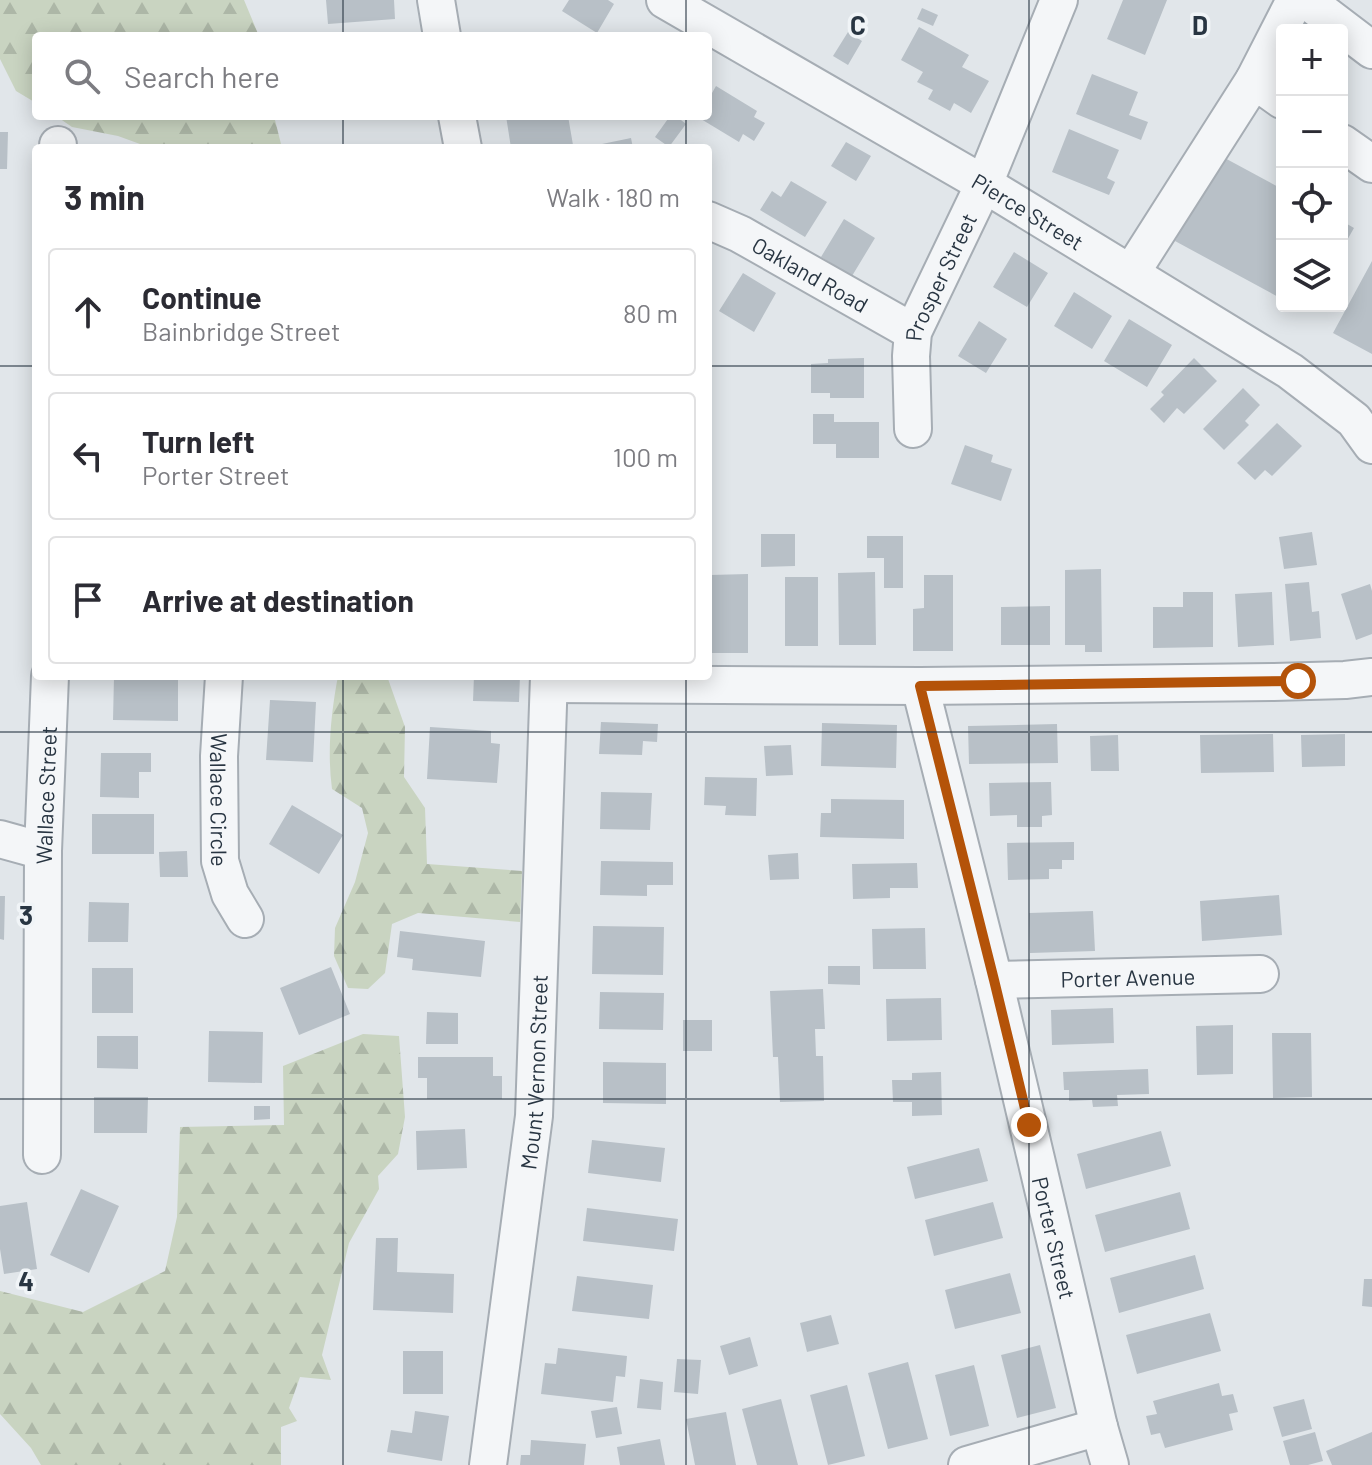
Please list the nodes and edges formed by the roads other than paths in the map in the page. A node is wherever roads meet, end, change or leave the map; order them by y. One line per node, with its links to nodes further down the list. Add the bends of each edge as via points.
1 (436, 0): 6 (street)
2 (665, 0): 13 (street, Pierce Street)
3 (1059, 0): 13 (street, Prosper Street)
4 (1295, 0): 8 (street)
5 (1306, 0): 7 (street)
6 (441, 32)
7 (1372, 50)
8 (1268, 90): 15 (street)
9 (458, 120): 10 (street)
10 (462, 144)
11 (1348, 147): 12 (street)
12 (1372, 164)
13 (984, 184): 15 (street, Pierce Street); 16 (street, Prosper Street)
14 (712, 222): 16 (street, Oakland Road)
15 (1131, 273): 18 (street, Pierce Street, via 1290,371 1354,420)
16 (913, 332): 17 (street, Prosper Street)
17 (913, 429)
18 (1372, 445)
19 (1372, 677): 23 (street)
20 (50, 680): 25 (street, Wallace Street)
21 (224, 680): 26 (street, Wallace Circle, via 220,861)
22 (550, 680): 23 (street); 31 (street, Mount Vernon Street, via 534,1116)
23 (920, 686): 28 (street, Porter Street)
24 (0, 839): 25 (street)
25 (43, 851): 29 (street, Wallace Street)
26 (245, 919)
27 (1260, 974): 28 (street, Porter Avenue)
28 (994, 980): 30 (street, Porter Street)
29 (42, 1155)
30 (1099, 1427): 32 (street); 33 (street, Porter Street)
31 (488, 1465)
32 (967, 1465)
33 (1110, 1465)

